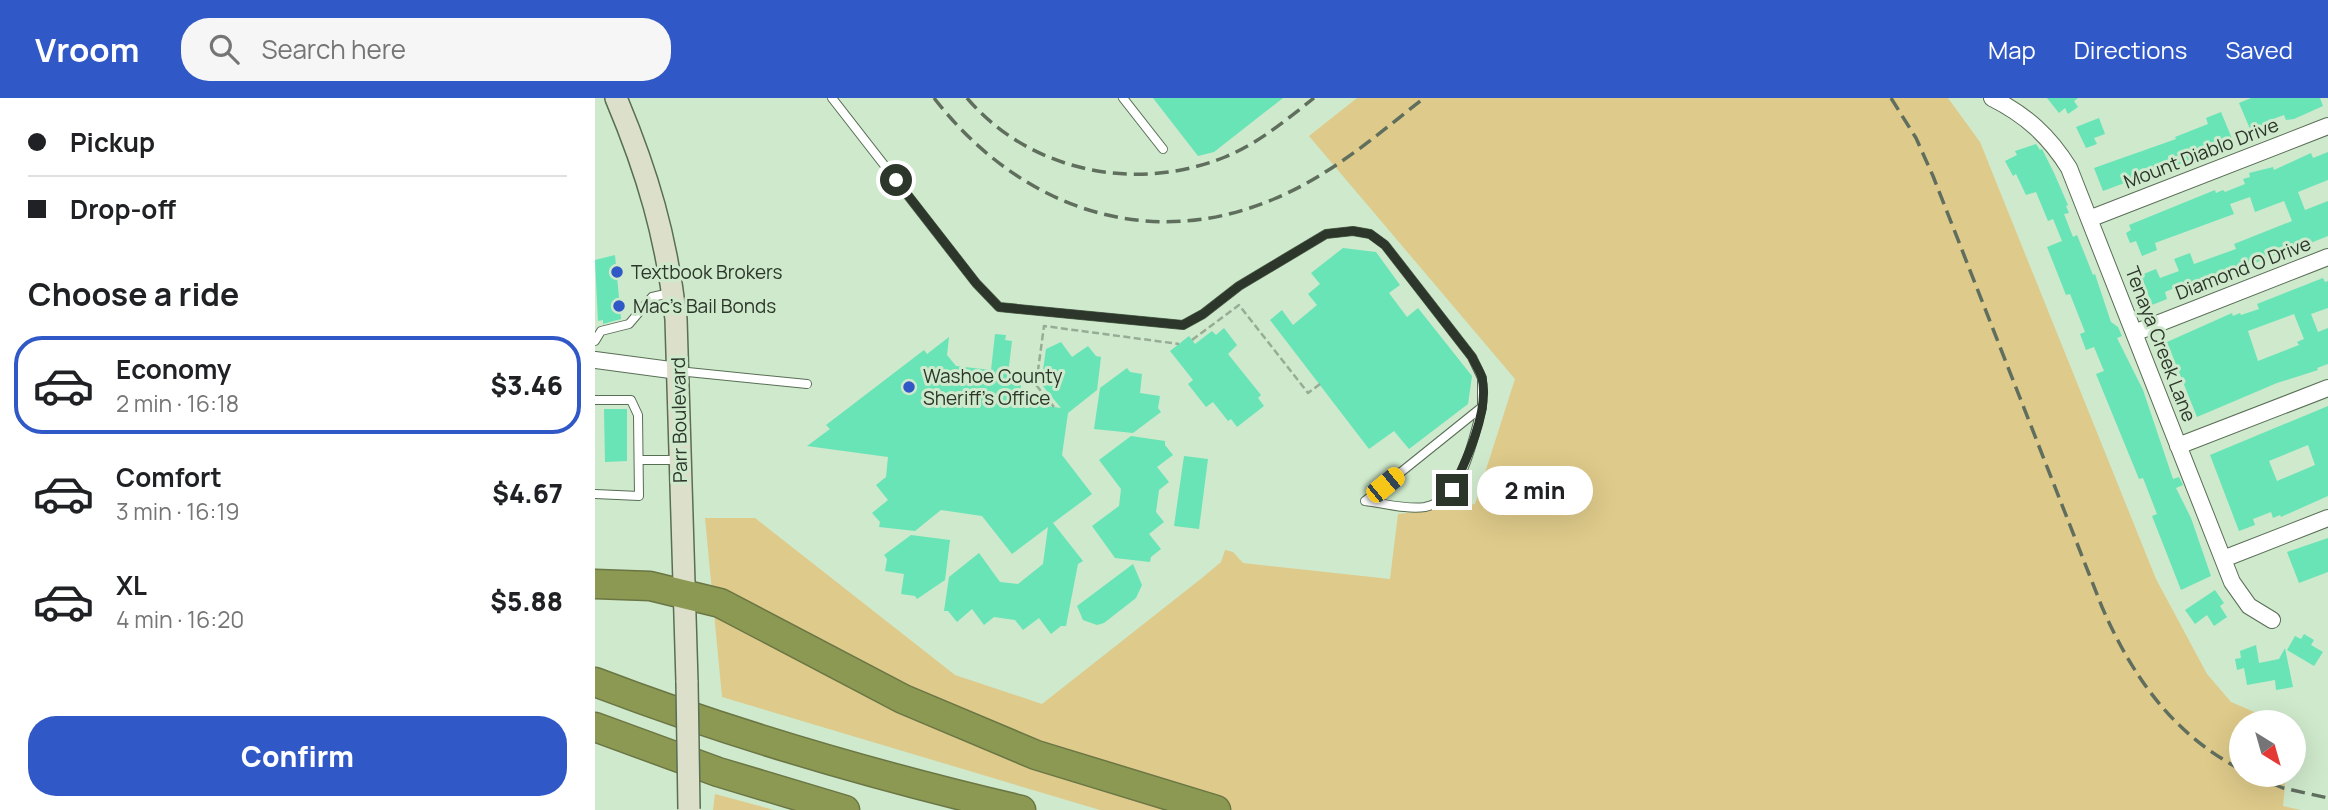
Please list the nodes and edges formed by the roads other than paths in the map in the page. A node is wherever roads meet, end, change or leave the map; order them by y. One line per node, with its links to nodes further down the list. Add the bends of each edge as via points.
1 (616, 98): 9 (main road, Parr Boulevard, via 653,193)
2 (832, 98): 17 (lane, via 999,307 1183,325 1326,234 1370,234 1385,245 1472,357 1482,378)
3 (1123, 98): 6 (lane)
4 (1992, 98): 7 (street, Tenaya Creek Lane, via 2028,119 2057,150)
5 (2328, 126): 7 (street, Mount Diablo Drive)
6 (1163, 149)
7 (2089, 219): 10 (street, Tenaya Creek Lane)
8 (2328, 257): 10 (street, Diamond O Drive)
9 (673, 293): 11 (lane, via 652,297 629,324 601,331); 13 (main road, Parr Boulevard)
10 (2134, 333): 18 (street, Tenaya Creek Lane)
11 (595, 341)
12 (595, 360): 13 (street)
13 (678, 371): 14 (lane); 20 (main road, Parr Boulevard)
14 (807, 384)
15 (2328, 387): 18 (street)
16 (595, 400): 19 (lane, via 631,400)
17 (1482, 407): 17 (lane, via 1435,445 1365,501 1425,507 1440,500 1452,490 1466,460)
18 (2178, 446): 23 (street, Tenaya Creek Lane)
19 (639, 460): 20 (lane); 21 (lane, via 639,496)
20 (680, 460): 25 (main road, Parr Boulevard)
21 (595, 494)
22 (2328, 518): 23 (street)
23 (2223, 559): 26 (street, Tenaya Creek Lane, via 2249,606)
24 (595, 584): 25 (highway, via 650,586)
25 (684, 595): 29 (main road, Parr Boulevard, bridge); 32 (highway, via 734,609 903,699 1036,755)
26 (2272, 620)
27 (595, 682): 31 (highway, via 802,754)
28 (595, 727): 30 (highway, via 718,772)
29 (689, 810)
30 (845, 810)
31 (1021, 810)
32 (1216, 810)

